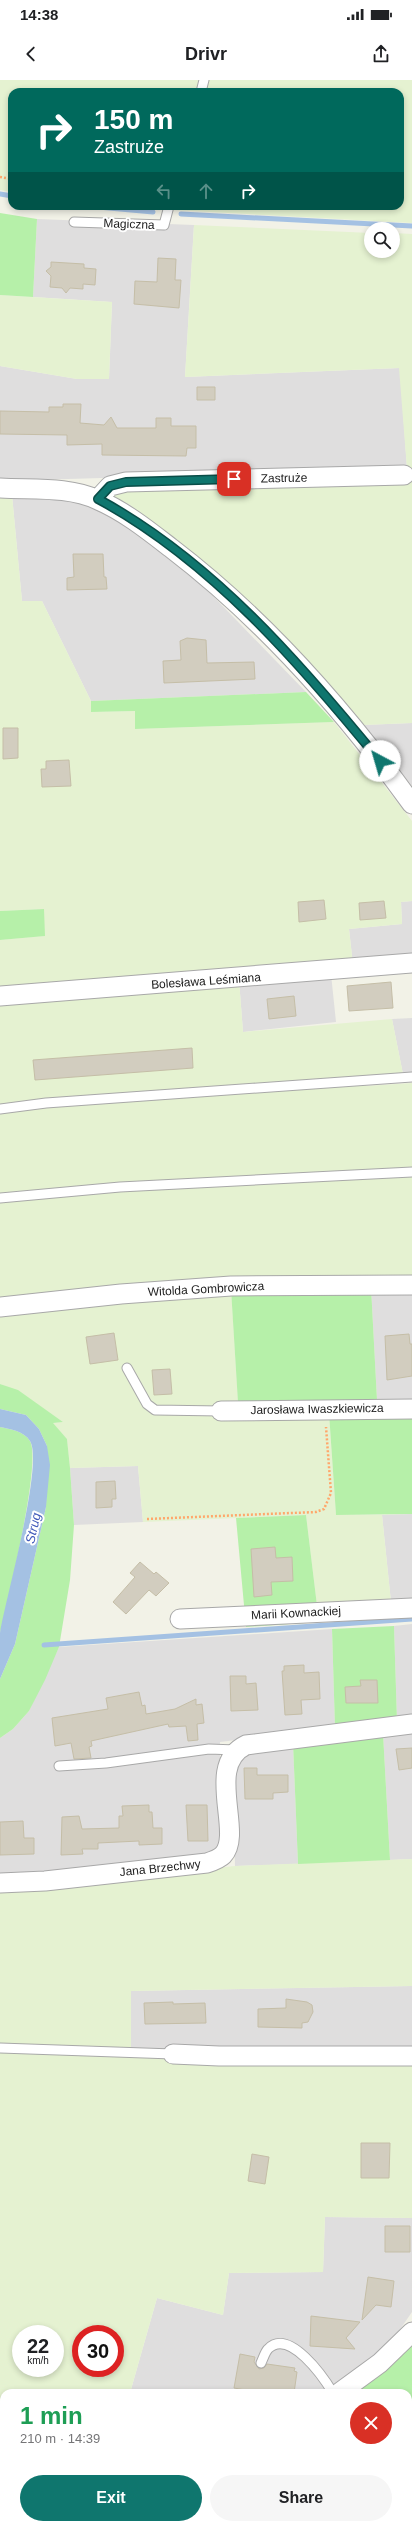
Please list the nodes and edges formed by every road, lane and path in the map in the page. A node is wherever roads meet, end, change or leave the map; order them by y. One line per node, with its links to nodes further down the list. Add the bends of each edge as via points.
1 (168, 210): 2 (lane, Magiczna, via 164,225)
2 (74, 222)
3 (404, 475): 5 (street, Zastruże, via 126,482 110,486)
4 (0, 488): 5 (street, via 58,491)
5 (98, 499): 6 (street, via 152,533 190,562 265,630 334,706)
6 (412, 804)
7 (412, 963): 8 (street, Bolesława Leśmiana)
8 (0, 996)
9 (412, 1077): 10 (lane, via 46,1103)
10 (0, 1109)
11 (412, 1172): 12 (lane, via 120,1187)
12 (0, 1198)
13 (412, 1285): 14 (street, Witolda Gombrowicza, via 231,1286)
14 (0, 1307)
15 (127, 1368): 18 (lane, via 147,1404 155,1410)
16 (324, 1409): 17 (street, Jarosława Iwaszkiewicza); 18 (street, Jarosława Iwaszkiewicza); 19 (path, via 331,1493 324,1509 316,1512)
17 (412, 1409)
18 (221, 1411)
19 (147, 1519)
20 (412, 1608): 21 (street, Marii Kownackiej)
21 (180, 1619)
22 (412, 1724): 23 (street, via 246,1745)
23 (236, 1750): 24 (lane, via 209,1749 106,1764); 25 (street, Jana Brzechwy, via 229,1761 226,1777 229,1843 223,1856 216,1860 53,1880)
24 (59, 1766)
25 (0, 1883)
26 (0, 2048): 27 (lane)
27 (173, 2054): 28 (street)
28 (412, 2056)
29 (412, 2332): 32 (street, via 380,2363)
30 (261, 2363): 31 (lane, via 268,2349 278,2344 290,2345 321,2374)
31 (330, 2389)
32 (344, 2389)

